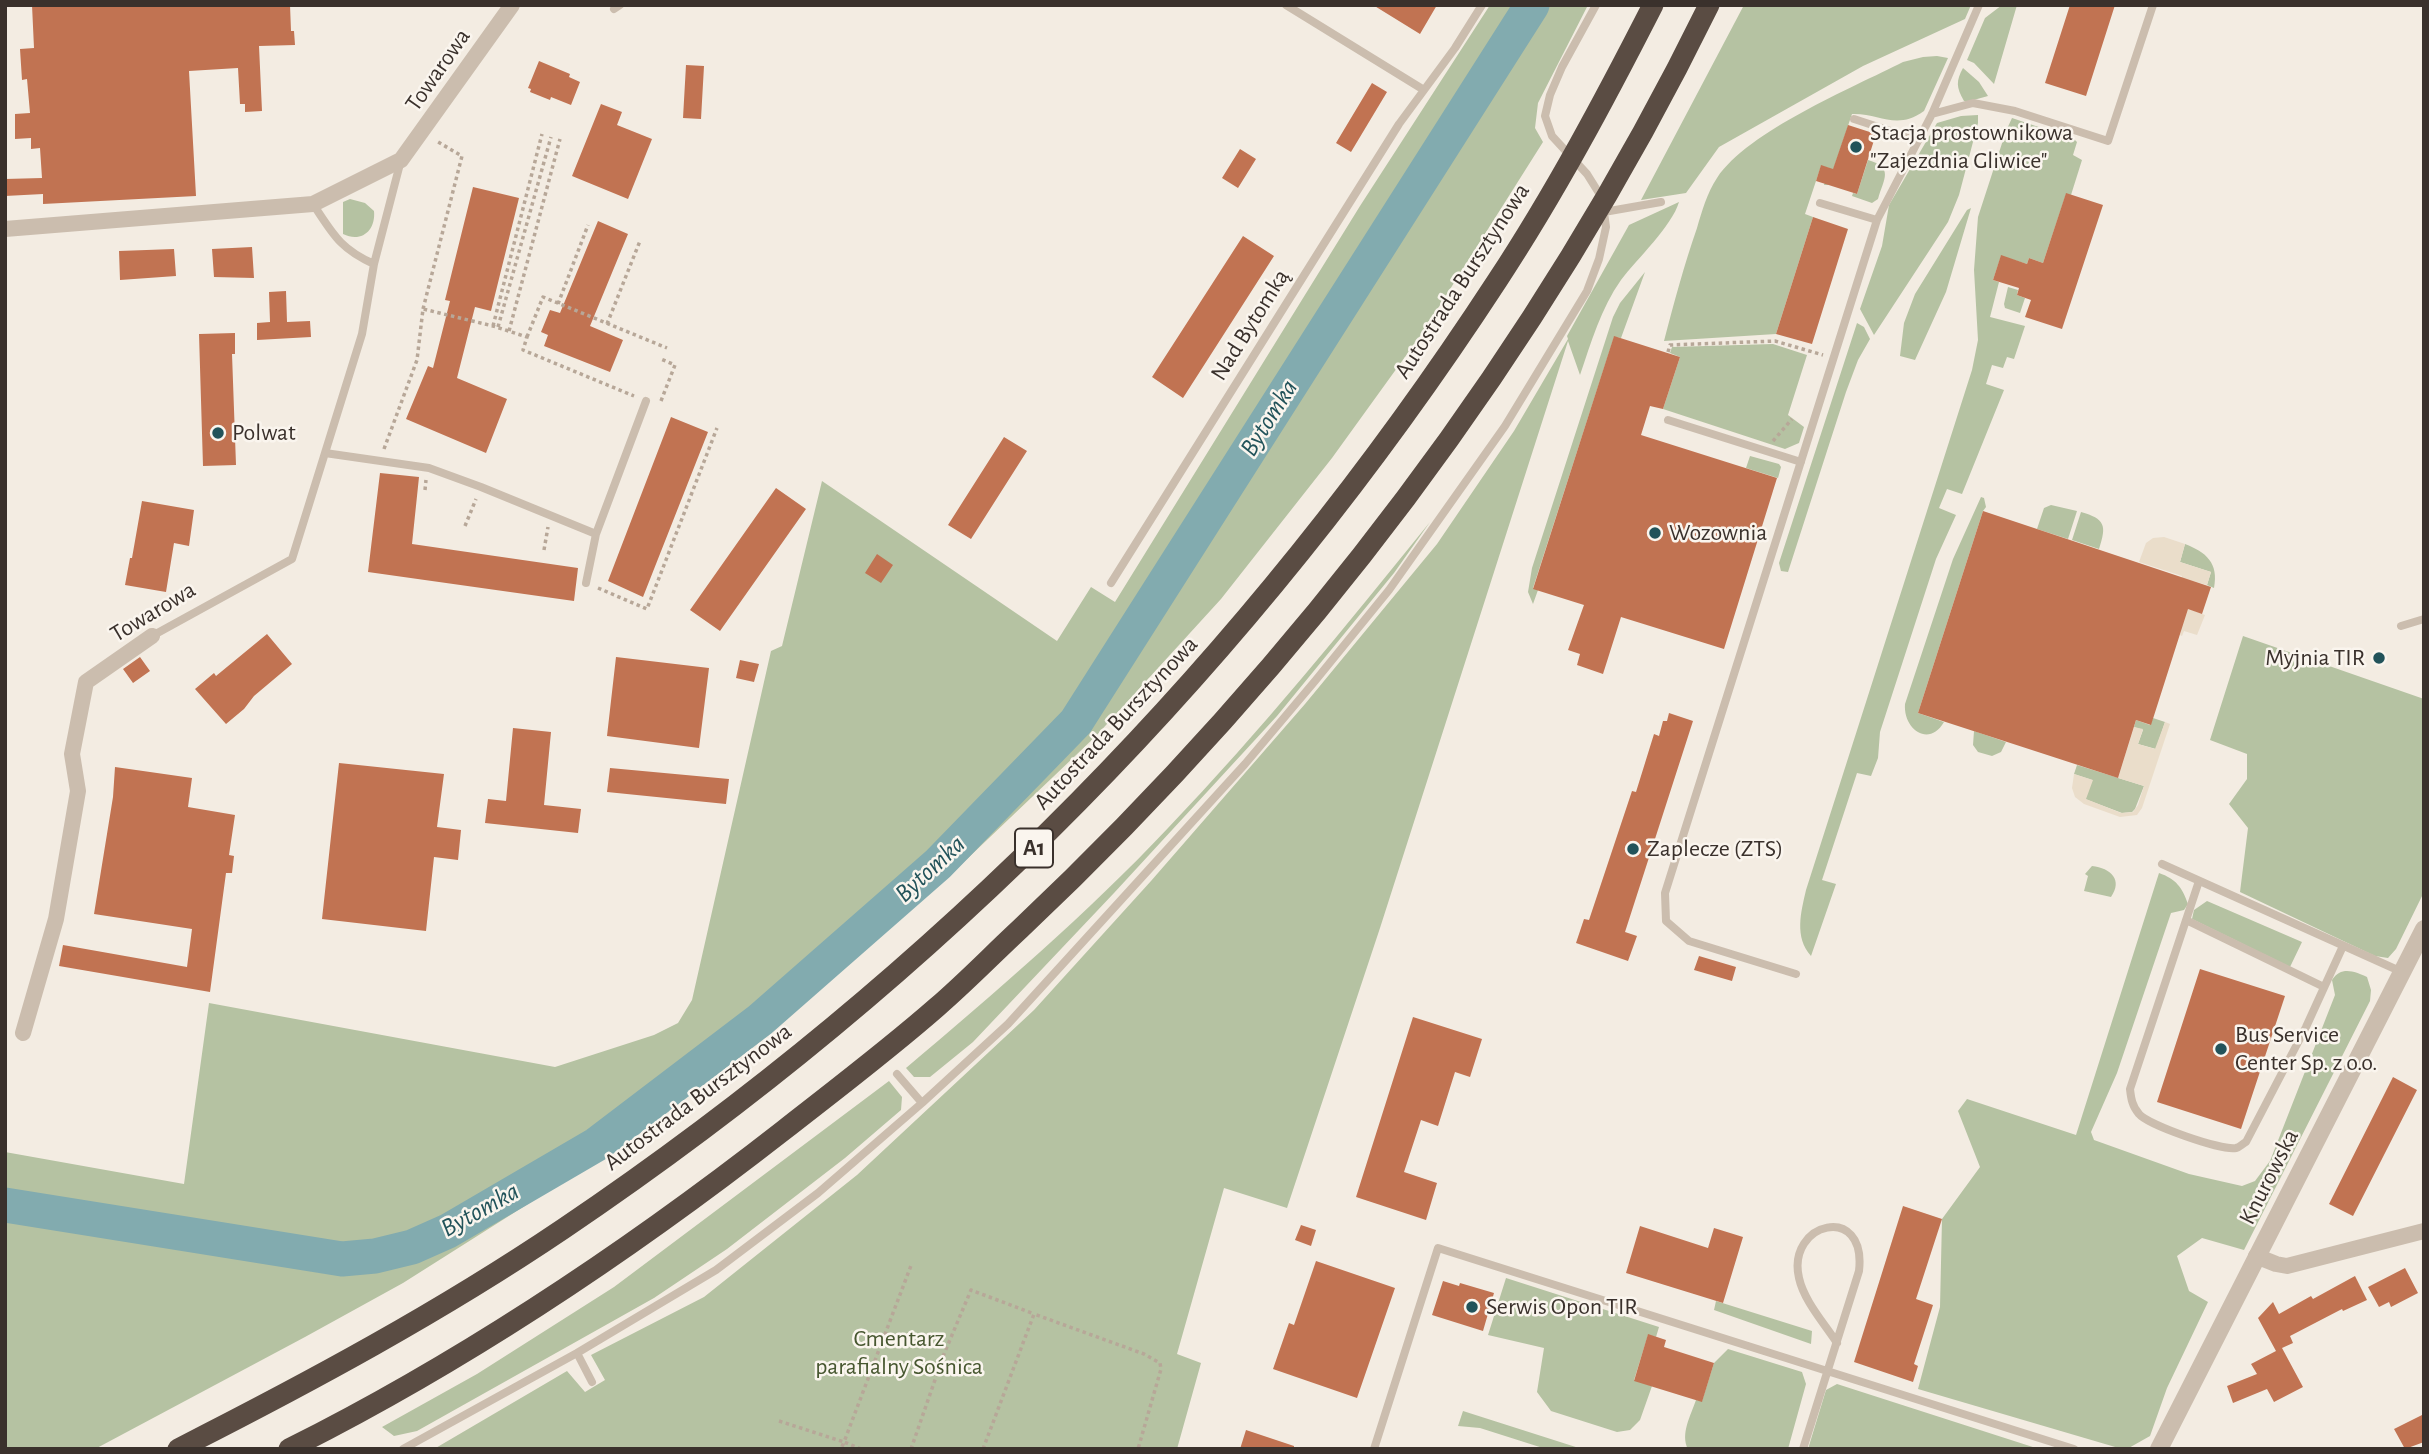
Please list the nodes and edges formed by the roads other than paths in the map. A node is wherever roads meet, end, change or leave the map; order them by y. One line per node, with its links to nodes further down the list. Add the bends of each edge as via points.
1 (512, 5): 13 (street, Towarowa)
2 (1286, 5): 9 (lane)
3 (1482, 5): 9 (lane, Nad Bytomką)
4 (1596, 5): 17 (lane, via 1562,67 1545,116 1552,136 1602,198)
5 (1653, 5): 48 (highway, Autostrada Bursztynowa / A1, bridge, via 1601,106 1499,279 1363,474 1237,631 1023,858 890,981 814,1043 707,1127 561,1230 366,1350)
6 (1709, 5): 49 (highway, A1, bridge, via 1599,207 1440,450 1283,655 1130,821 937,1007 736,1167 590,1272 414,1381)
7 (1979, 5): 10 (lane)
8 (2153, 5): 10 (lane, via 2108,141 2015,111 1973,103)
9 (1424, 89): 27 (lane, Nad Bytomką)
10 (1931, 114): 12 (lane)
11 (1854, 119): 12 (lane)
12 (1918, 140): 18 (lane)
13 (401, 160): 16 (street, Towarowa); 20 (lane, Towarowa)
14 (1661, 202): 17 (lane)
15 (1820, 203): 18 (lane)
16 (313, 204): 19 (street, Towarowa); 20 (lane, via 340,244)
17 (1604, 212): 41 (lane, via 1600,259 1587,291 1505,426 1388,590 1245,764 1084,942 1008,1024)
18 (1877, 220): 24 (lane)
19 (5, 229)
20 (374, 264): 23 (lane, Towarowa, via 362,334)
21 (646, 401): 25 (lane)
22 (1668, 420): 24 (lane)
23 (326, 453): 25 (lane, via 429,468); 30 (lane, Towarowa, via 292,559)
24 (1801, 461): 37 (lane, via 1665,893 1666,921 1689,941)
25 (596, 534): 26 (lane)
26 (586, 583)
27 (1111, 583)
28 (2424, 619): 29 (lane)
29 (2401, 626)
30 (152, 636): 39 (street, Towarowa, via 86,682 72,754 78,791 56,919)
31 (2162, 864): 32 (lane)
32 (2199, 881): 33 (lane); 35 (lane)
33 (2186, 920): 38 (lane); 38 (lane, via 2130,1089 2139,1115 2155,1125 2221,1147 2235,1148 2246,1142)
34 (2424, 929): 36 (street, Knurowska)
35 (2343, 946): 36 (lane); 38 (lane)
36 (2402, 972): 43 (street, Knurowska)
37 (1796, 974)
38 (2324, 987)
39 (23, 1033)
40 (897, 1074): 41 (lane)
41 (922, 1103): 45 (lane, via 818,1193 716,1270)
42 (2424, 1231): 43 (street, via 2287,1266)
43 (2256, 1256): 54 (street, Knurowska)
44 (1837, 1343): 44 (lane, via 1861,1257 1845,1230 1830,1225 1808,1239 1797,1267 1806,1296); 46 (lane)
45 (577, 1353): 47 (lane); 50 (lane)
46 (1828, 1371): 51 (lane, via 1438,1248); 52 (lane); 53 (lane)
47 (592, 1382)
48 (178, 1449)
49 (289, 1449)
50 (403, 1449)
51 (1374, 1449)
52 (1803, 1449)
53 (2074, 1449)
54 (2159, 1449)

